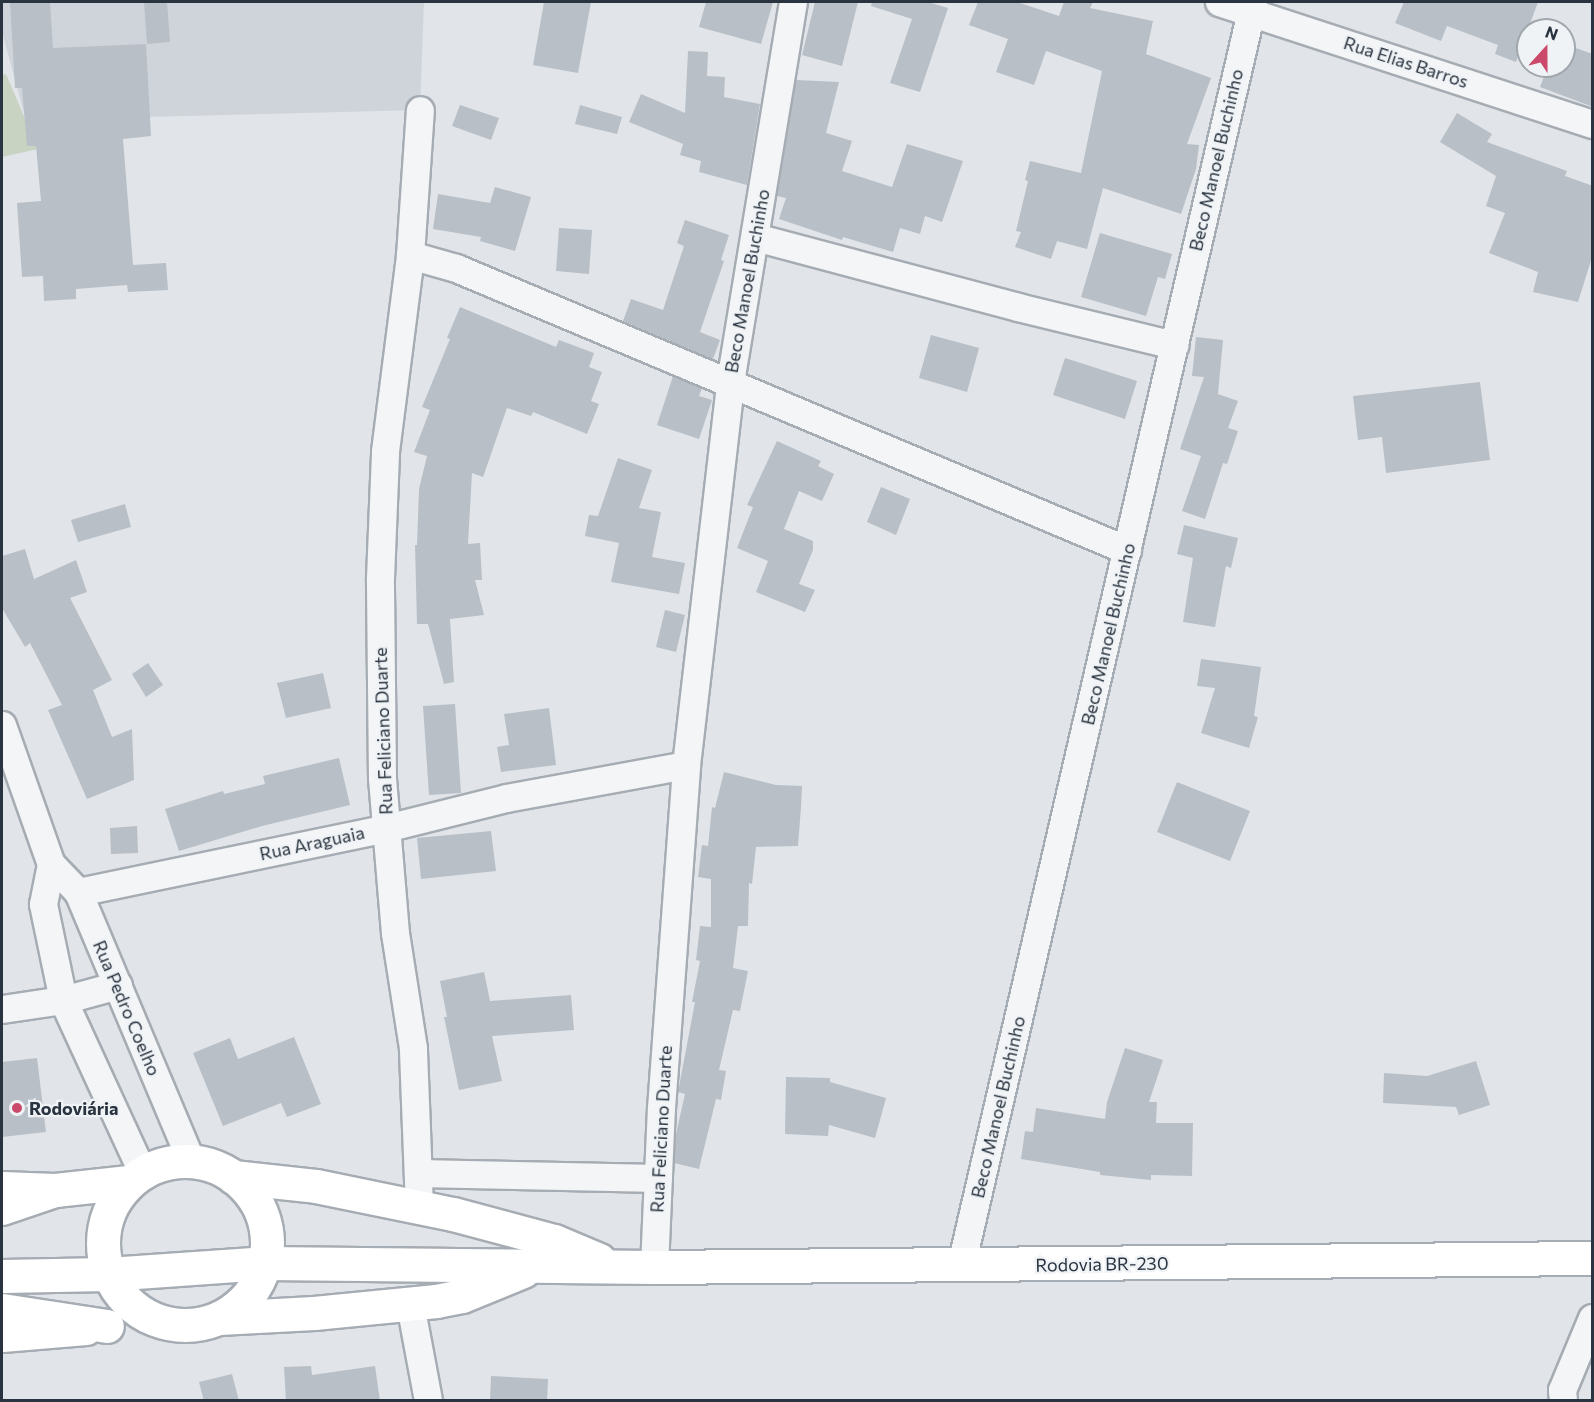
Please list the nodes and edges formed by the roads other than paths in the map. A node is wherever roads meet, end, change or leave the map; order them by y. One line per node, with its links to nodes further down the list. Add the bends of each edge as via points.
1 (793, 2): 6 (street, Beco Manoel Buchinho)
2 (1219, 2): 3 (street, Rua Elias Barros)
3 (1252, 6): 5 (street, Rua Elias Barros); 8 (street, Beco Manoel Buchinho)
4 (420, 110): 7 (street, Rua Feliciano Duarte)
5 (1593, 124)
6 (755, 237): 8 (street); 9 (street, Beco Manoel Buchinho)
7 (410, 255): 9 (street, via 456,268); 13 (street, Rua Feliciano Duarte, via 385,451 380,601)
8 (1174, 345): 10 (street, Beco Manoel Buchinho)
9 (730, 382): 10 (street); 12 (street, Rua Feliciano Duarte)
10 (1127, 550): 30 (street, Beco Manoel Buchinho)
11 (2, 725): 14 (street, Rua Pedro Coelho)
12 (686, 765): 13 (street, Rua Araguaia, via 506,798); 23 (street, Rua Feliciano Duarte)
13 (386, 828): 15 (street, Rua Araguaia); 20 (street, Rua Feliciano Duarte, via 395,933 413,1047)
14 (51, 864): 15 (street, Rua Pedro Coelho); 17 (street, via 43,904)
15 (78, 892): 16 (street, Rua Pedro Coelho)
16 (118, 985): 17 (street); 19 (street, Rua Pedro Coelho)
17 (63, 1000): 18 (street); 21 (street)
18 (2, 1009)
19 (191, 1161): 21 (main road, via 158,1165); 22 (main road)
20 (419, 1173): 23 (street); 26 (street, Rua Feliciano Duarte)
21 (136, 1177): 25 (main road); 34 (main road, via 109,1209 102,1241)
22 (234, 1177): 26 (main road, via 315,1186); 29 (main road, via 255,1201 266,1231)
23 (658, 1178): 33 (street, Rua Feliciano Duarte)
24 (2, 1188): 25 (main road)
25 (55, 1190): 27 (main road)
26 (419, 1207): 31 (main road, via 527,1233)
27 (2, 1208)
28 (1593, 1258): 30 (main road, Rodovia BR-230)
29 (264, 1263): 32 (main road, Rodovia BR-230); 34 (main road, Rodovia BR-230); 38 (main road, via 248,1296)
30 (961, 1265): 33 (main road, Rodovia BR-230)
31 (611, 1266): 32 (main road, Rodovia BR-230); 33 (main road, Rodovia BR-230)
32 (533, 1267): 36 (main road, via 462,1296)
33 (654, 1267)
34 (108, 1274): 35 (main road, Rodovia BR-230); 40 (main road, via 134,1307)
35 (2, 1276)
36 (410, 1304): 38 (main road); 43 (street)
37 (2, 1310): 41 (main road)
38 (219, 1318): 40 (main road, via 193,1325)
39 (1593, 1318): 44 (street, via 1562,1390)
40 (164, 1322): 41 (main road)
41 (108, 1326): 42 (main road)
42 (2, 1335)
43 (428, 1401)
44 (1563, 1401)

